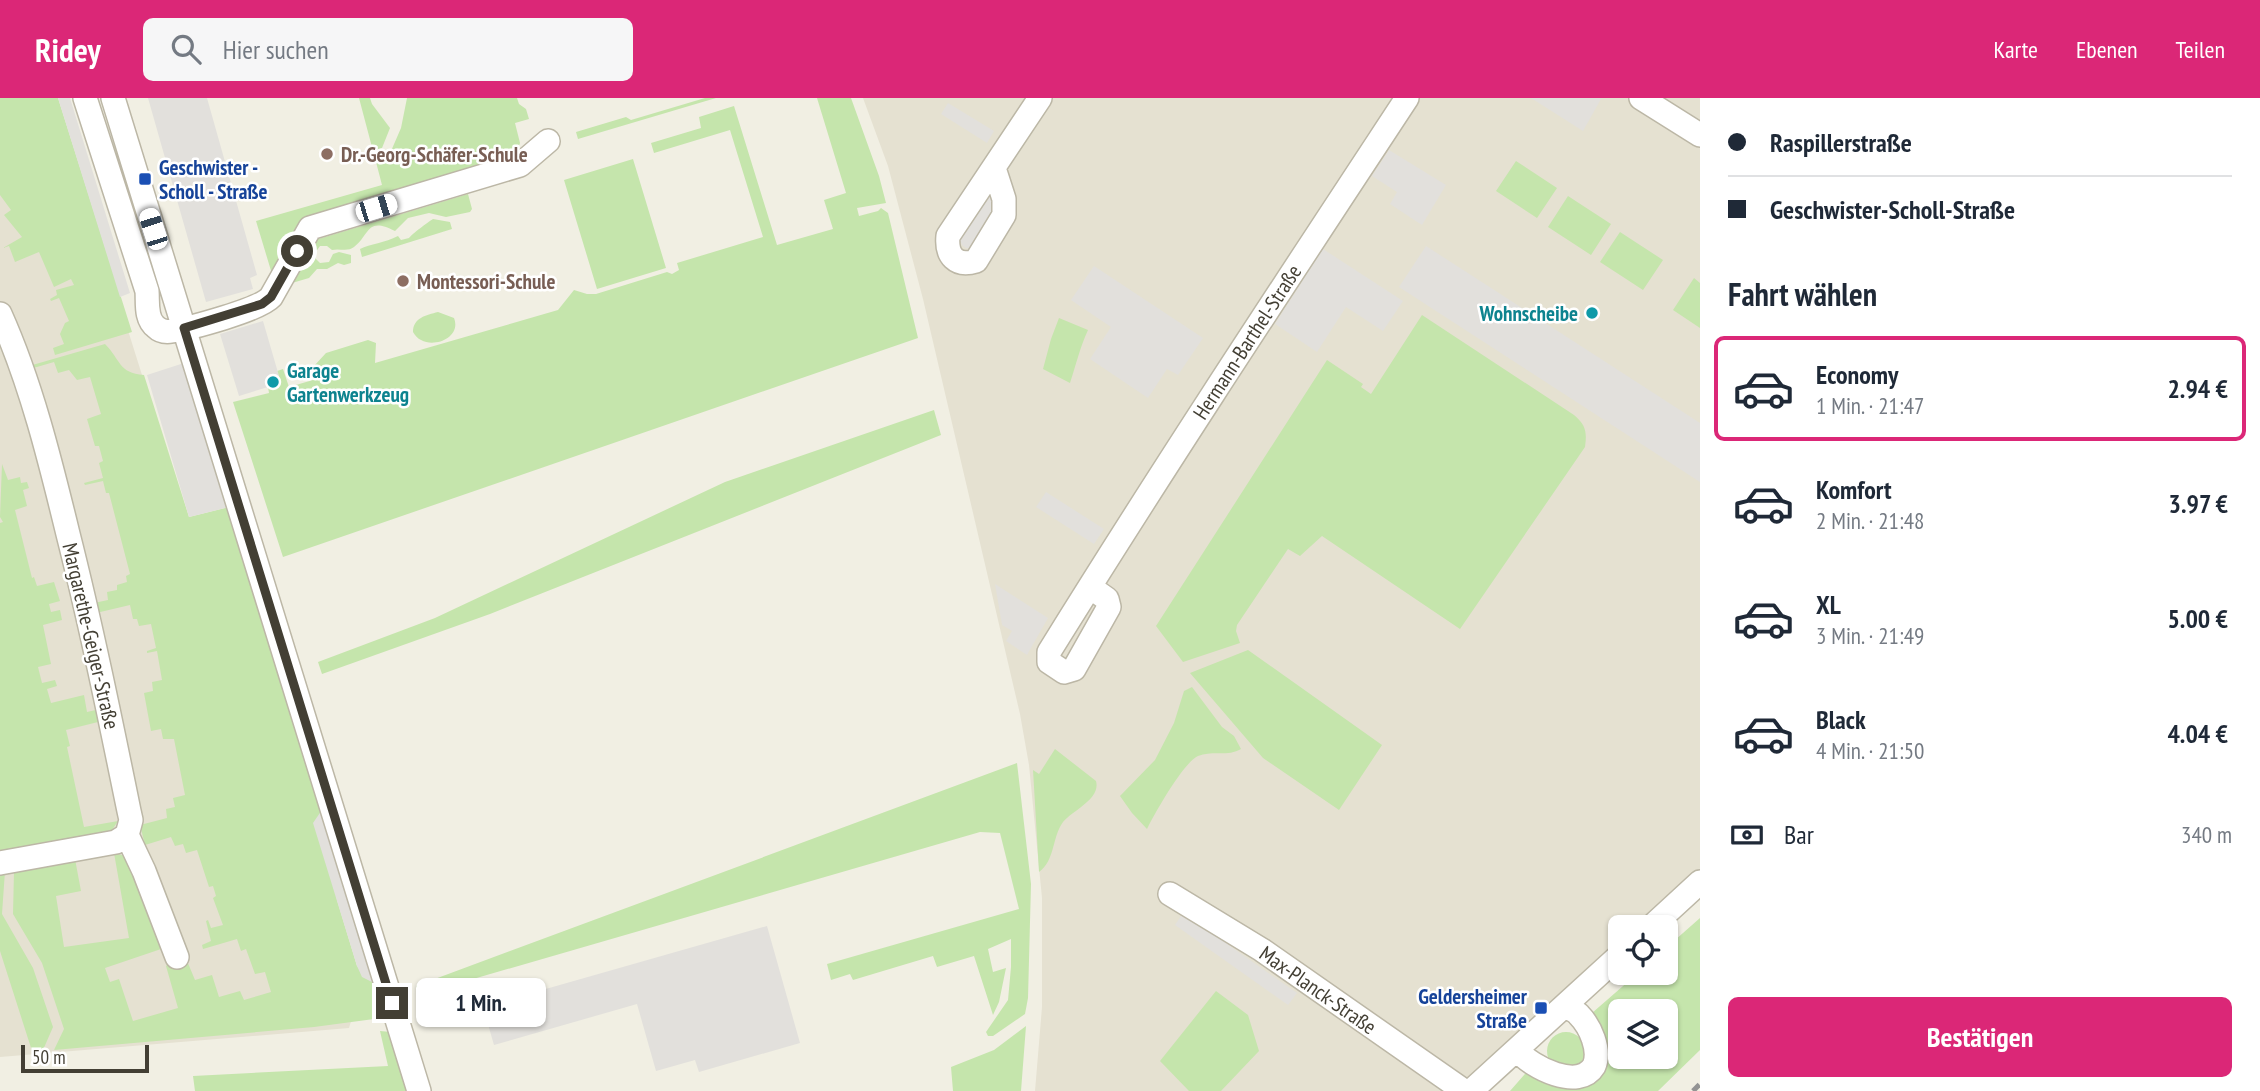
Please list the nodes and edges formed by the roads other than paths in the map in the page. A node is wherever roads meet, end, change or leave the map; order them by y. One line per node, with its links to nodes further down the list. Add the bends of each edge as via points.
1 (85, 98): 10 (street, via 147,291 149,317 164,331)
2 (113, 98): 10 (street)
3 (1040, 98): 8 (street)
4 (1407, 98): 11 (street, Hermann-Barthel-Straße, via 1227,369)
5 (1641, 98): 6 (street)
6 (1700, 135)
7 (548, 141): 10 (street, via 520,165 310,228 267,300)
8 (994, 168)
9 (0, 314): 12 (street, Margarethe-Geiger-Straße, via 42,434 78,571 131,820)
10 (184, 328): 21 (street)
11 (1090, 587)
12 (127, 835): 13 (street, via 116,842); 17 (street, Margarethe-Geiger-Straße)
13 (0, 863)
14 (1700, 882): 16 (street)
15 (1170, 894): 22 (street, Max-Planck-Straße, via 1262,950)
16 (1664, 915)
17 (177, 957)
18 (1608, 966): 19 (street)
19 (1565, 1006): 20 (street); 20 (street, via 1578,1013 1591,1033 1596,1051 1594,1065 1586,1075 1571,1080 1553,1078 1537,1070)
20 (1517, 1050): 23 (street)
21 (419, 1091)
22 (1464, 1091)
23 (1471, 1091)

